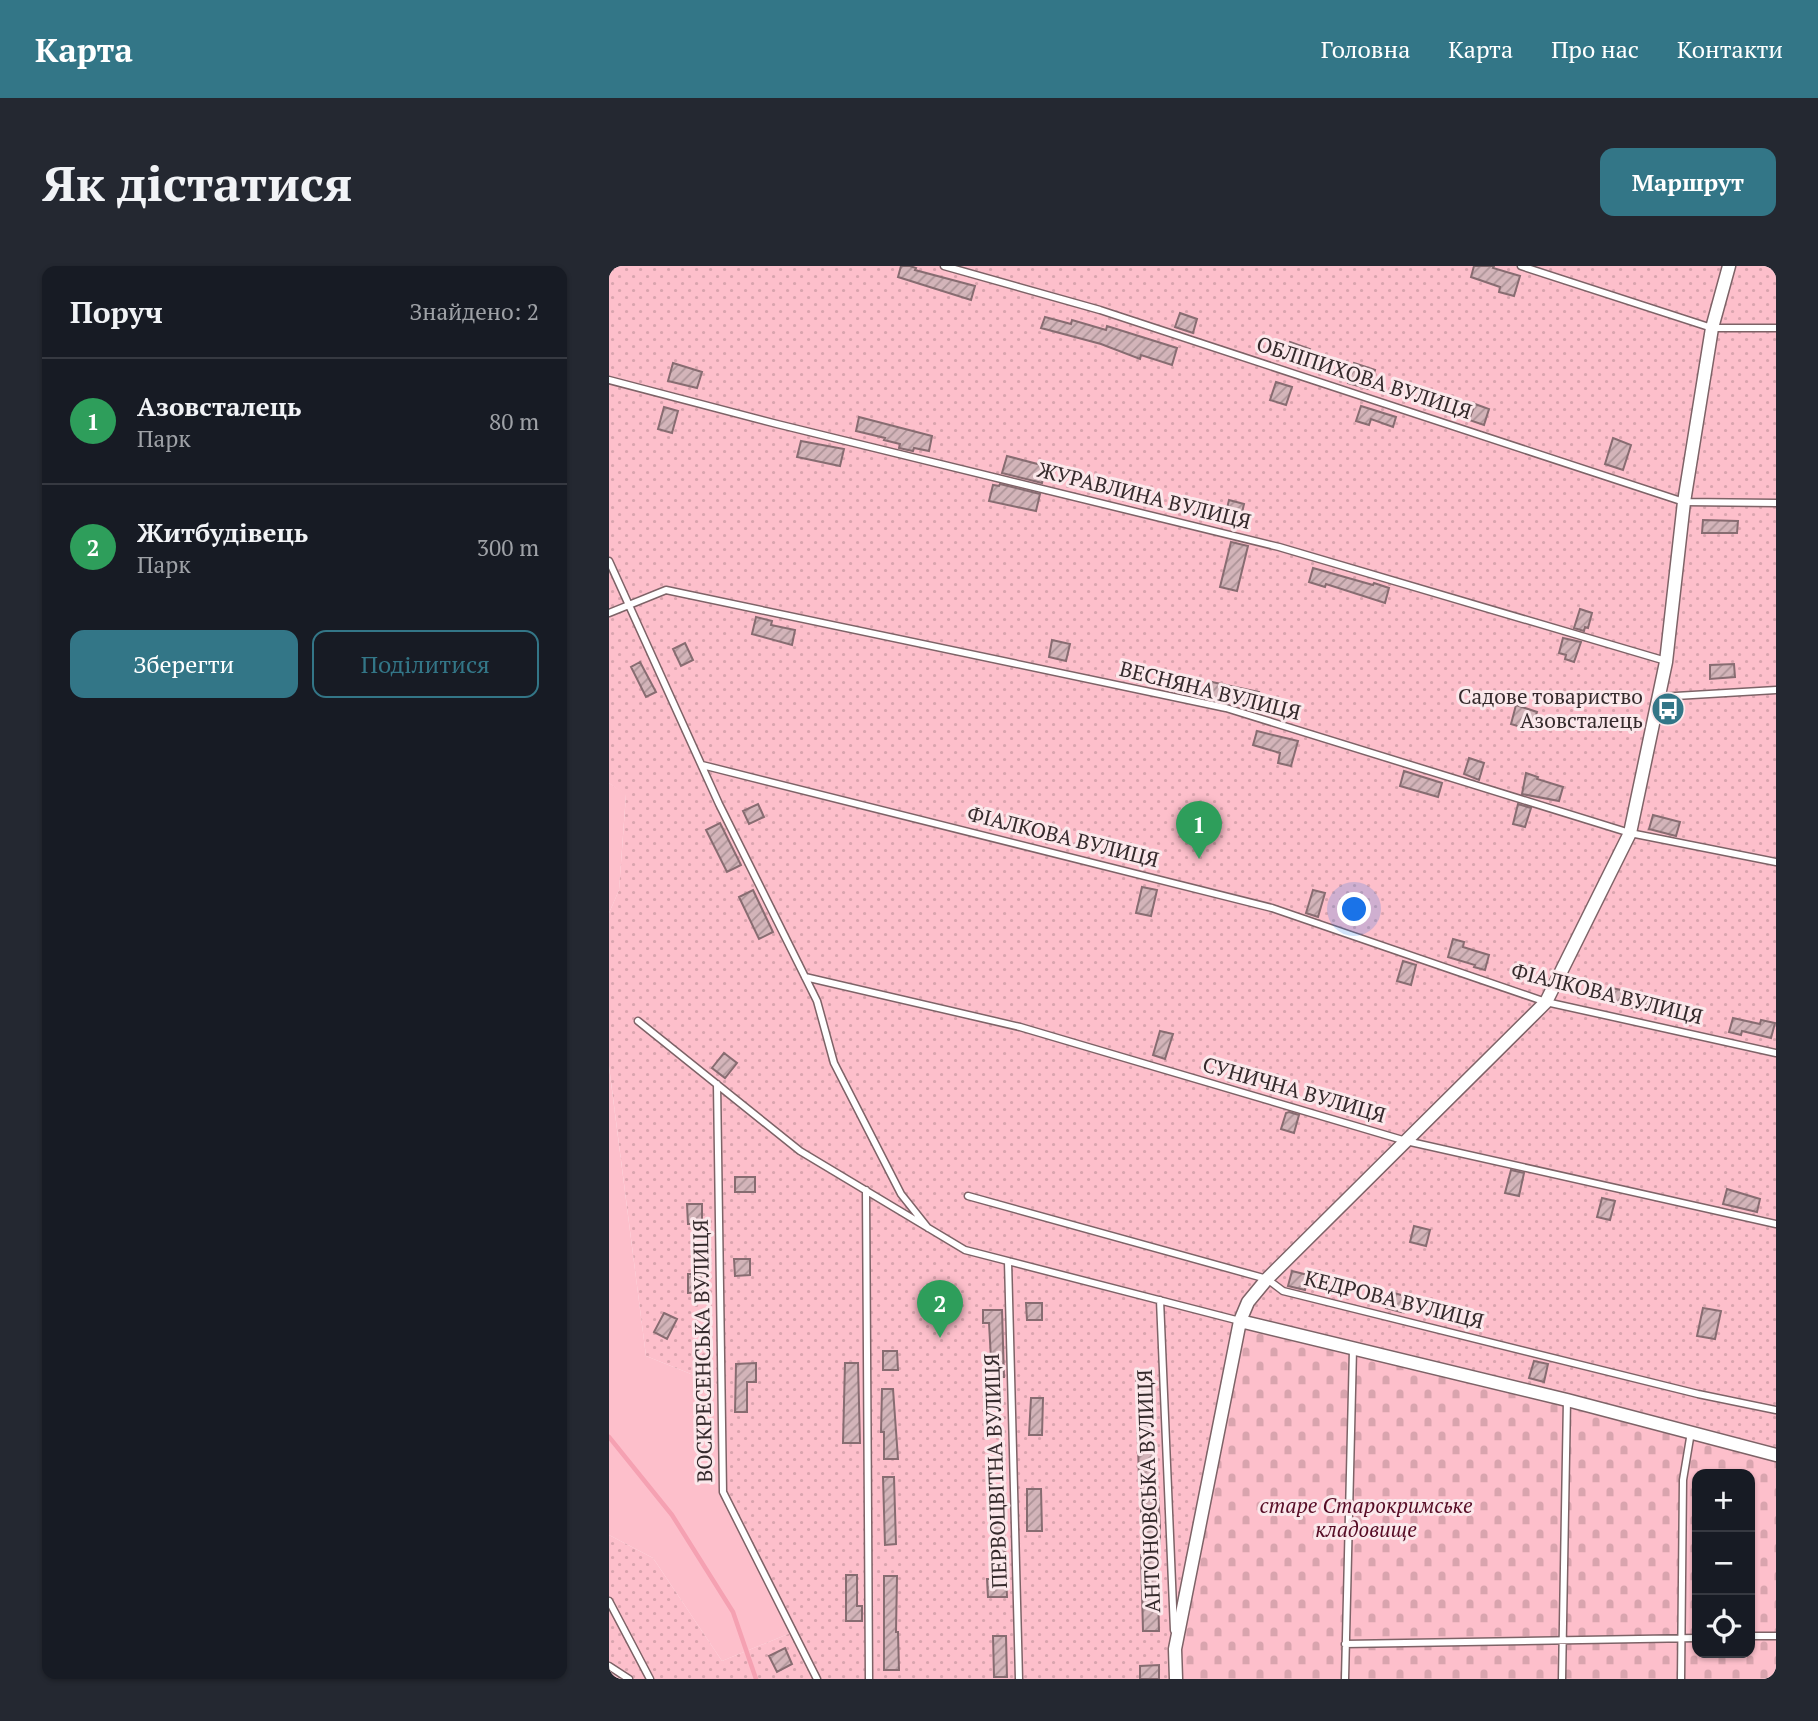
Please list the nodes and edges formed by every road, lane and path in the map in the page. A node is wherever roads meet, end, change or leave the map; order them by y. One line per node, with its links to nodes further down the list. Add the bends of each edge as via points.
1 (944, 266): 7 (lane, ОБЛІПИХОВА ВУЛИЦЯ, via 1100,310)
2 (1521, 266): 4 (lane)
3 (1729, 266): 4 (street)
4 (1712, 328): 5 (lane); 7 (street)
5 (1776, 328)
6 (609, 380): 12 (lane, ЖУРАВЛИНА ВУЛИЦЯ, via 1279,547)
7 (1684, 502): 8 (lane, ОБЛІПИХОВА ВУЛИЦЯ); 12 (street)
8 (1776, 503)
9 (609, 561): 10 (lane)
10 (630, 604): 11 (lane, ВЕСНЯНА ВУЛИЦЯ); 15 (lane); 16 (lane, ВЕСНЯНА ВУЛИЦЯ, via 666,590 1226,708)
11 (609, 612)
12 (1666, 662): 14 (street)
13 (1776, 690): 14 (lane)
14 (1659, 697): 16 (street)
15 (702, 765): 18 (lane); 19 (lane, ФІАЛКОВА ВУЛИЦЯ, via 1272,908)
16 (1630, 833): 17 (lane, ВЕСНЯНА ВУЛИЦЯ); 19 (street)
17 (1776, 862)
18 (805, 978): 23 (lane, СУНИЧНА ВУЛИЦЯ, via 1020,1027); 27 (lane, via 817,1001 834,1063 901,1194)
19 (1546, 1002): 21 (lane, ФІАЛКОВА ВУЛИЦЯ); 23 (street)
20 (638, 1021): 22 (lane)
21 (1776, 1053)
22 (717, 1084): 24 (lane, via 800,1151); 48 (lane, ВОСКРЕСЕНСЬКА ВУЛИЦЯ, via 723,1492)
23 (1406, 1140): 26 (lane, СУНИЧНА ВУЛИЦЯ); 29 (street)
24 (866, 1190): 27 (lane); 49 (lane)
25 (968, 1196): 29 (lane, КЕДРОВА ВУЛИЦЯ)
26 (1776, 1224)
27 (928, 1228): 28 (lane, via 965,1250)
28 (1007, 1261): 30 (lane); 50 (lane, ПЕРВОЦВІТНА ВУЛИЦЯ)
29 (1267, 1279): 31 (street, via 1248,1302); 34 (lane, КЕДРОВА ВУЛИЦЯ, via 1283,1291)
30 (1160, 1300): 31 (lane); 44 (lane, АНТОНОВСЬКА ВУЛИЦЯ)
31 (1240, 1321): 32 (street); 44 (street)
32 (1353, 1348): 33 (street); 43 (lane)
33 (1567, 1400): 35 (street); 42 (lane)
34 (1776, 1410)
35 (1691, 1432): 36 (street); 40 (lane, via 1683,1480)
36 (1776, 1455)
37 (609, 1601): 47 (lane)
38 (1755, 1636): 39 (lane)
39 (1776, 1636)
40 (1681, 1638): 41 (lane); 42 (lane); 54 (lane)
41 (1692, 1638)
42 (1563, 1641): 43 (lane); 53 (lane)
43 (1345, 1644): 52 (lane)
44 (1175, 1649): 51 (street, АНТОНОВСЬКА ВУЛИЦЯ)
45 (609, 1666): 46 (lane)
46 (629, 1679)
47 (650, 1679)
48 (817, 1679)
49 (869, 1679)
50 (1019, 1679)
51 (1177, 1679)
52 (1345, 1679)
53 (1562, 1679)
54 (1681, 1679)

